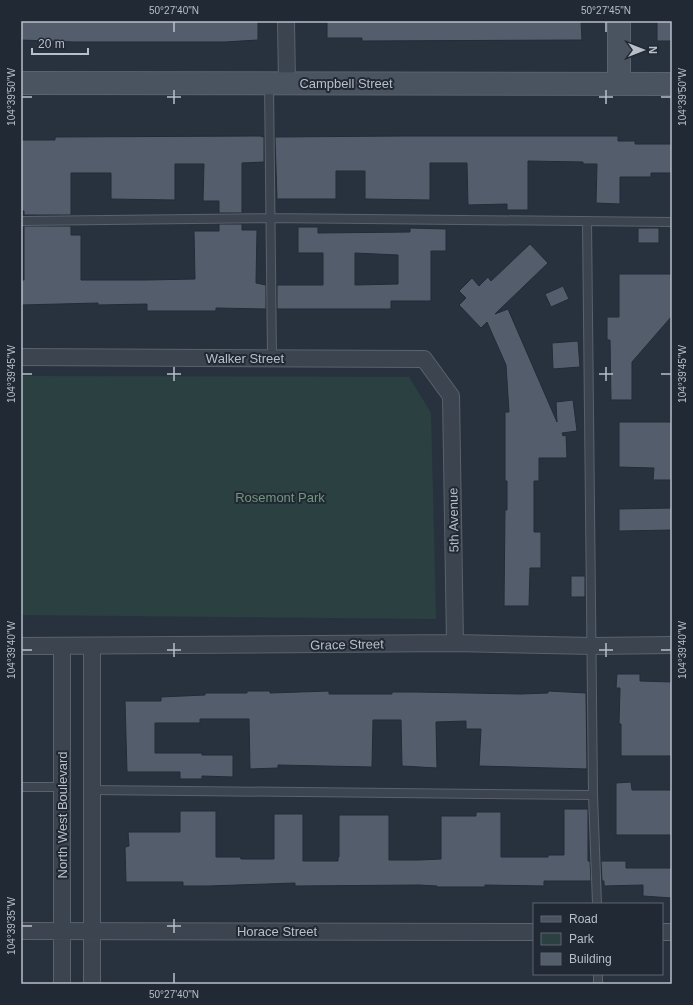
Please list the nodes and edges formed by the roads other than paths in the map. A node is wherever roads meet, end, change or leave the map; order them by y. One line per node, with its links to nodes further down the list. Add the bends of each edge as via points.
1 (286, 21): 4 (street)
2 (619, 21): 5 (street)
3 (21, 83): 4 (street, Campbell Street)
4 (278, 83): 5 (street, Campbell Street); 7 (lane)
5 (619, 84): 6 (street, Campbell Street)
6 (672, 84)
7 (270, 218): 8 (lane); 9 (lane); 12 (lane)
8 (21, 221)
9 (588, 221): 10 (lane); 19 (lane)
10 (672, 222)
11 (21, 357): 12 (street, Walker Street)
12 (272, 358): 13 (street, Walker Street, via 424,359)
13 (451, 396): 14 (street, 5th Avenue)
14 (455, 643): 18 (street, Grace Street); 19 (street, Grace Street)
15 (672, 645): 19 (street, Grace Street)
16 (21, 646): 17 (street, Grace Street)
17 (62, 646): 18 (street, Grace Street); 21 (street, North West Boulevard)
18 (92, 646): 22 (street)
19 (593, 646): 23 (lane)
20 (21, 787): 21 (lane)
21 (62, 787): 27 (street, North West Boulevard)
22 (92, 790): 23 (lane); 25 (street)
23 (593, 795): 24 (lane)
24 (597, 903)
25 (92, 930): 27 (street, Horace Street); 28 (street, Horace Street); 30 (street)
26 (21, 931): 27 (street, Horace Street)
27 (62, 931): 29 (street, North West Boulevard)
28 (533, 932)
29 (62, 984)
30 (92, 984)

